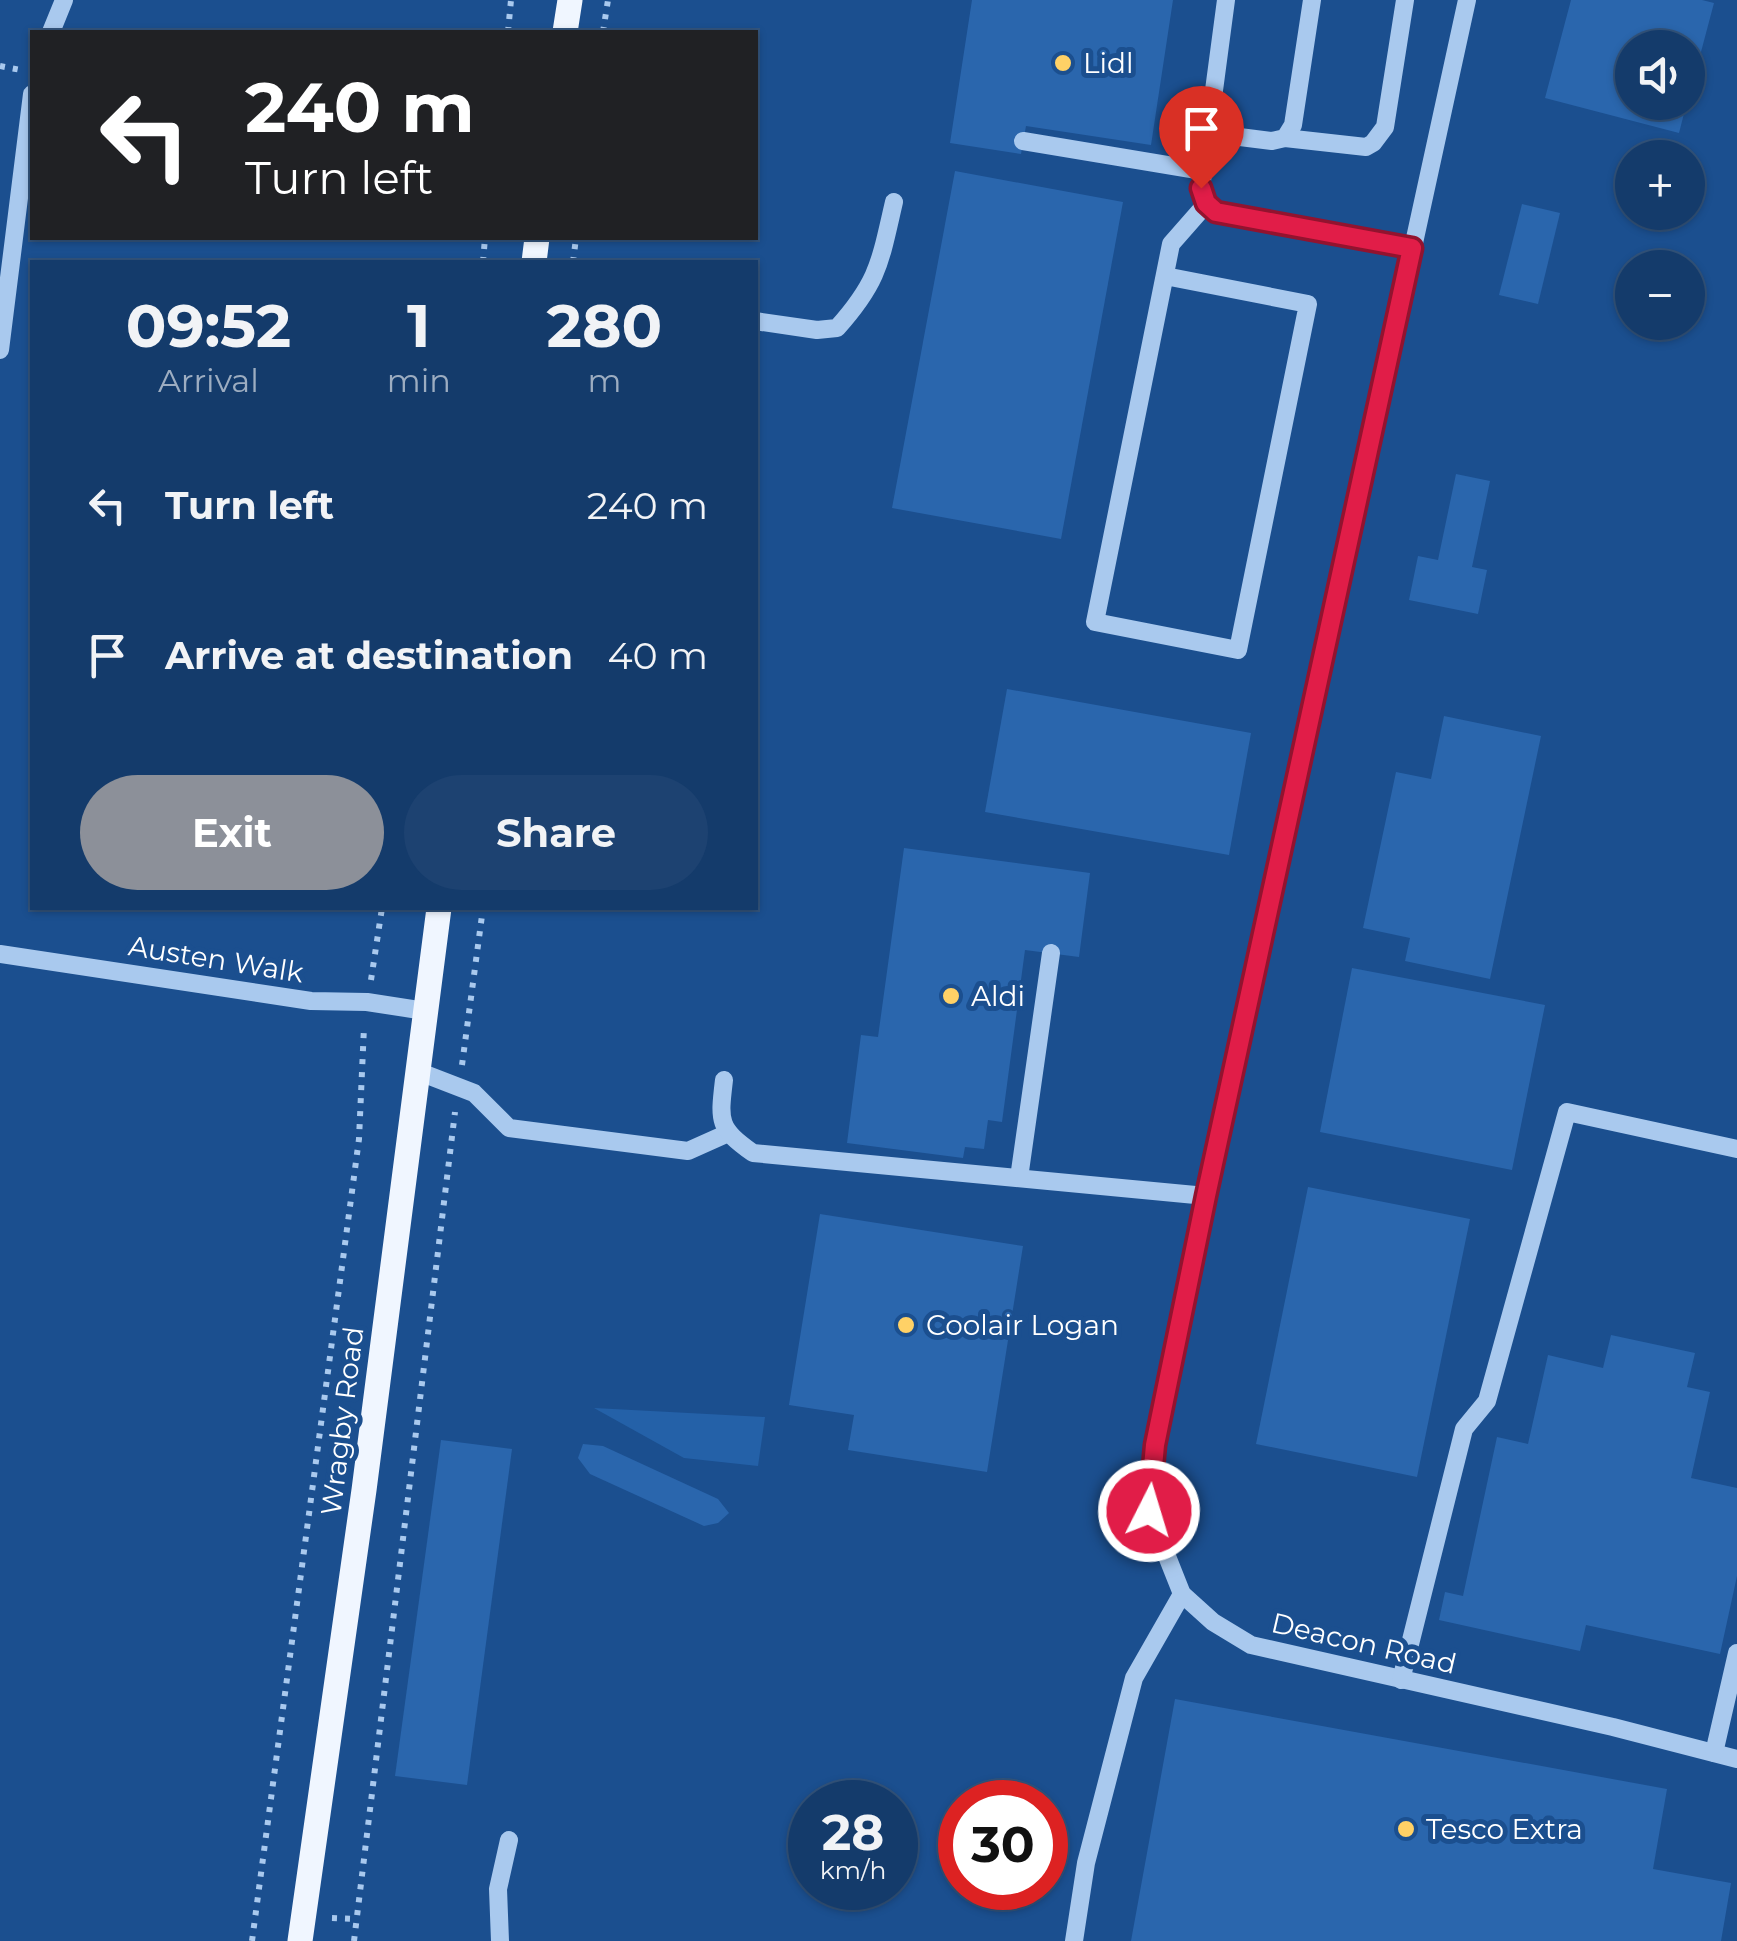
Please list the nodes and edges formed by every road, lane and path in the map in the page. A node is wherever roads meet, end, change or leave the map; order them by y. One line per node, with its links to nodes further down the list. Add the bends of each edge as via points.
1 (64, 0): 9 (street)
2 (511, 0): 10 (path)
3 (570, 0): 11 (main road)
4 (608, 0): 12 (path)
5 (1226, 0): 16 (street)
6 (1312, 0): 17 (street, via 1293,126)
7 (1405, 0): 17 (street, via 1380,135 1366,147)
8 (1467, 0): 23 (street, Deacon Road)
9 (52, 30)
10 (508, 30)
11 (565, 30)
12 (603, 30)
13 (0, 66): 14 (path)
14 (30, 71)
15 (30, 104): 22 (street)
16 (1208, 132): 17 (street); 19 (street)
17 (1285, 138)
18 (1023, 141): 19 (street)
19 (1203, 171): 21 (street)
20 (894, 202): 25 (street, via 878,271 837,328)
21 (1206, 203): 23 (street, via 1216,212); 24 (street, via 1171,244)
22 (9, 206): 26 (street)
23 (1412, 248): 41 (street, Deacon Road)
24 (1165, 276): 24 (street, via 1095,622 1238,650 1308,304)
25 (758, 320)
26 (0, 350)
27 (382, 910): 32 (path)
28 (440, 910): 33 (main road, Wragby Road)
29 (484, 910): 37 (path)
30 (1051, 953): 40 (street)
31 (0, 954): 33 (street, Austen Walk, via 311,1001)
32 (374, 961)
33 (425, 1011): 35 (main road, Wragby Road)
34 (362, 1048): 48 (path, via 359,1139)
35 (417, 1071): 37 (street); 49 (main road, Wragby Road)
36 (724, 1080): 38 (street, via 720,1114)
37 (458, 1086): 38 (street, via 508,1128 688,1151); 50 (path)
38 (726, 1134): 40 (street, via 753,1152)
39 (1737, 1150): 44 (street, via 1567,1112 1487,1401 1464,1428)
40 (1019, 1178): 41 (street)
41 (1206, 1196): 42 (street, Deacon Road, via 1155,1445 1149,1511)
42 (1182, 1594): 44 (street, Deacon Road, via 1251,1645); 52 (street, via 1134,1678 1086,1863)
43 (1737, 1653): 45 (street)
44 (1401, 1680): 45 (street, Deacon Road)
45 (1714, 1754): 46 (street, Deacon Road)
46 (1737, 1760)
47 (509, 1840): 51 (street, via 498,1889)
48 (252, 1941)
49 (300, 1941)
50 (354, 1941)
51 (500, 1941)
52 (1074, 1941)

